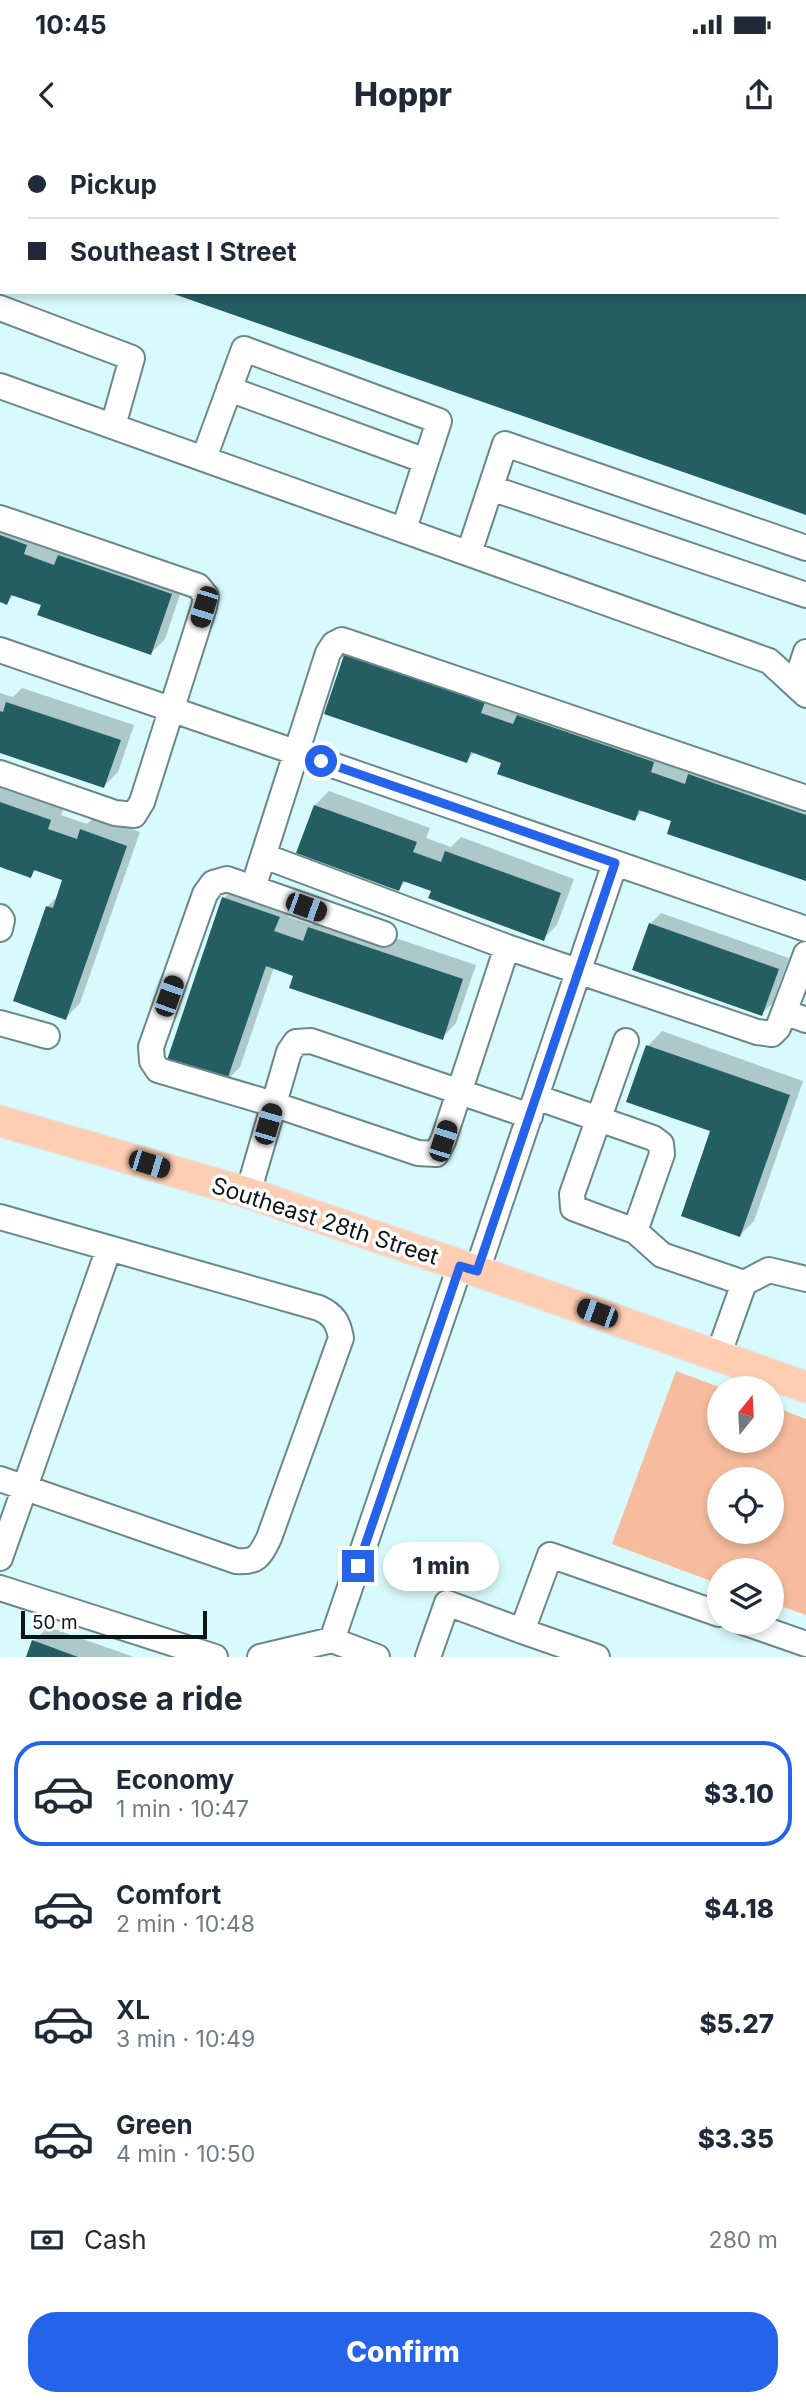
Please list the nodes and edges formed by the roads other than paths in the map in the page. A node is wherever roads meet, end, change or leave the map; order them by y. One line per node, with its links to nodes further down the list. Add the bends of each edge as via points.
1 (0, 308): 4 (street, via 132,358)
2 (0, 386): 4 (street)
3 (229, 388): 5 (street); 6 (street); 6 (street, via 244,349 439,421)
4 (113, 426): 5 (street)
5 (204, 458): 9 (street)
6 (426, 461): 9 (street)
7 (491, 488): 10 (street, via 505,444); 11 (street); 12 (street)
8 (0, 519): 16 (street, via 198,586 206,596 204,607)
9 (404, 529): 11 (street)
10 (806, 548)
11 (469, 553): 15 (street, via 769,661)
12 (806, 595)
13 (0, 650): 16 (street)
14 (806, 653): 15 (street)
15 (800, 690)
16 (172, 710): 17 (street); 18 (street, via 134,815 115,813)
17 (296, 753): 19 (street, via 328,653 342,640); 20 (street); 21 (street)
18 (0, 773)
19 (806, 798)
20 (264, 856): 22 (street); 27 (street)
21 (615, 863): 25 (street); 29 (street)
22 (253, 888): 26 (street); 35 (street, via 227,879 214,883 205,894 151,1047 152,1061 158,1070)
23 (0, 917): 24 (street)
24 (0, 929)
25 (806, 929)
26 (384, 934)
27 (507, 947): 29 (street); 34 (street)
28 (806, 954): 30 (street)
29 (579, 970): 30 (street, via 757,1032 772,1034); 36 (street)
30 (795, 1016)
31 (0, 1023): 32 (street)
32 (47, 1036)
33 (626, 1041): 37 (street)
34 (459, 1092): 35 (street, via 436,1154 418,1153); 35 (street, via 311,1041 296,1042 289,1052); 36 (street)
35 (273, 1104): 39 (street)
36 (533, 1107): 37 (street); 43 (street)
37 (600, 1119): 41 (street, via 661,1144 662,1154); 41 (street, via 572,1194 573,1208)
38 (0, 1121): 39 (main road, Southeast 28th Street)
39 (248, 1193): 43 (main road, Southeast 28th Street)
40 (0, 1217): 42 (street)
41 (635, 1231): 45 (street, via 662,1255)
42 (109, 1248): 49 (street); 49 (street, via 326,1311 338,1325 337,1351 269,1538 261,1554 249,1562)
43 (468, 1268): 46 (main road, Southeast 28th Street); 55 (street)
44 (806, 1279): 45 (street, via 769,1270)
45 (744, 1283): 46 (street)
46 (718, 1356): 47 (main road, Southeast 28th Street)
47 (806, 1387)
48 (0, 1479): 49 (street)
49 (25, 1488): 50 (street)
50 (0, 1558)
51 (0, 1588): 57 (street)
52 (707, 1610): 53 (street, via 550,1555)
53 (522, 1631): 60 (street, via 447,1603); 61 (street)
54 (780, 1635): 56 (street)
55 (332, 1640): 58 (street); 59 (street)
56 (806, 1644)
57 (212, 1657)
58 (260, 1657)
59 (377, 1657)
60 (428, 1657)
61 (597, 1657)

